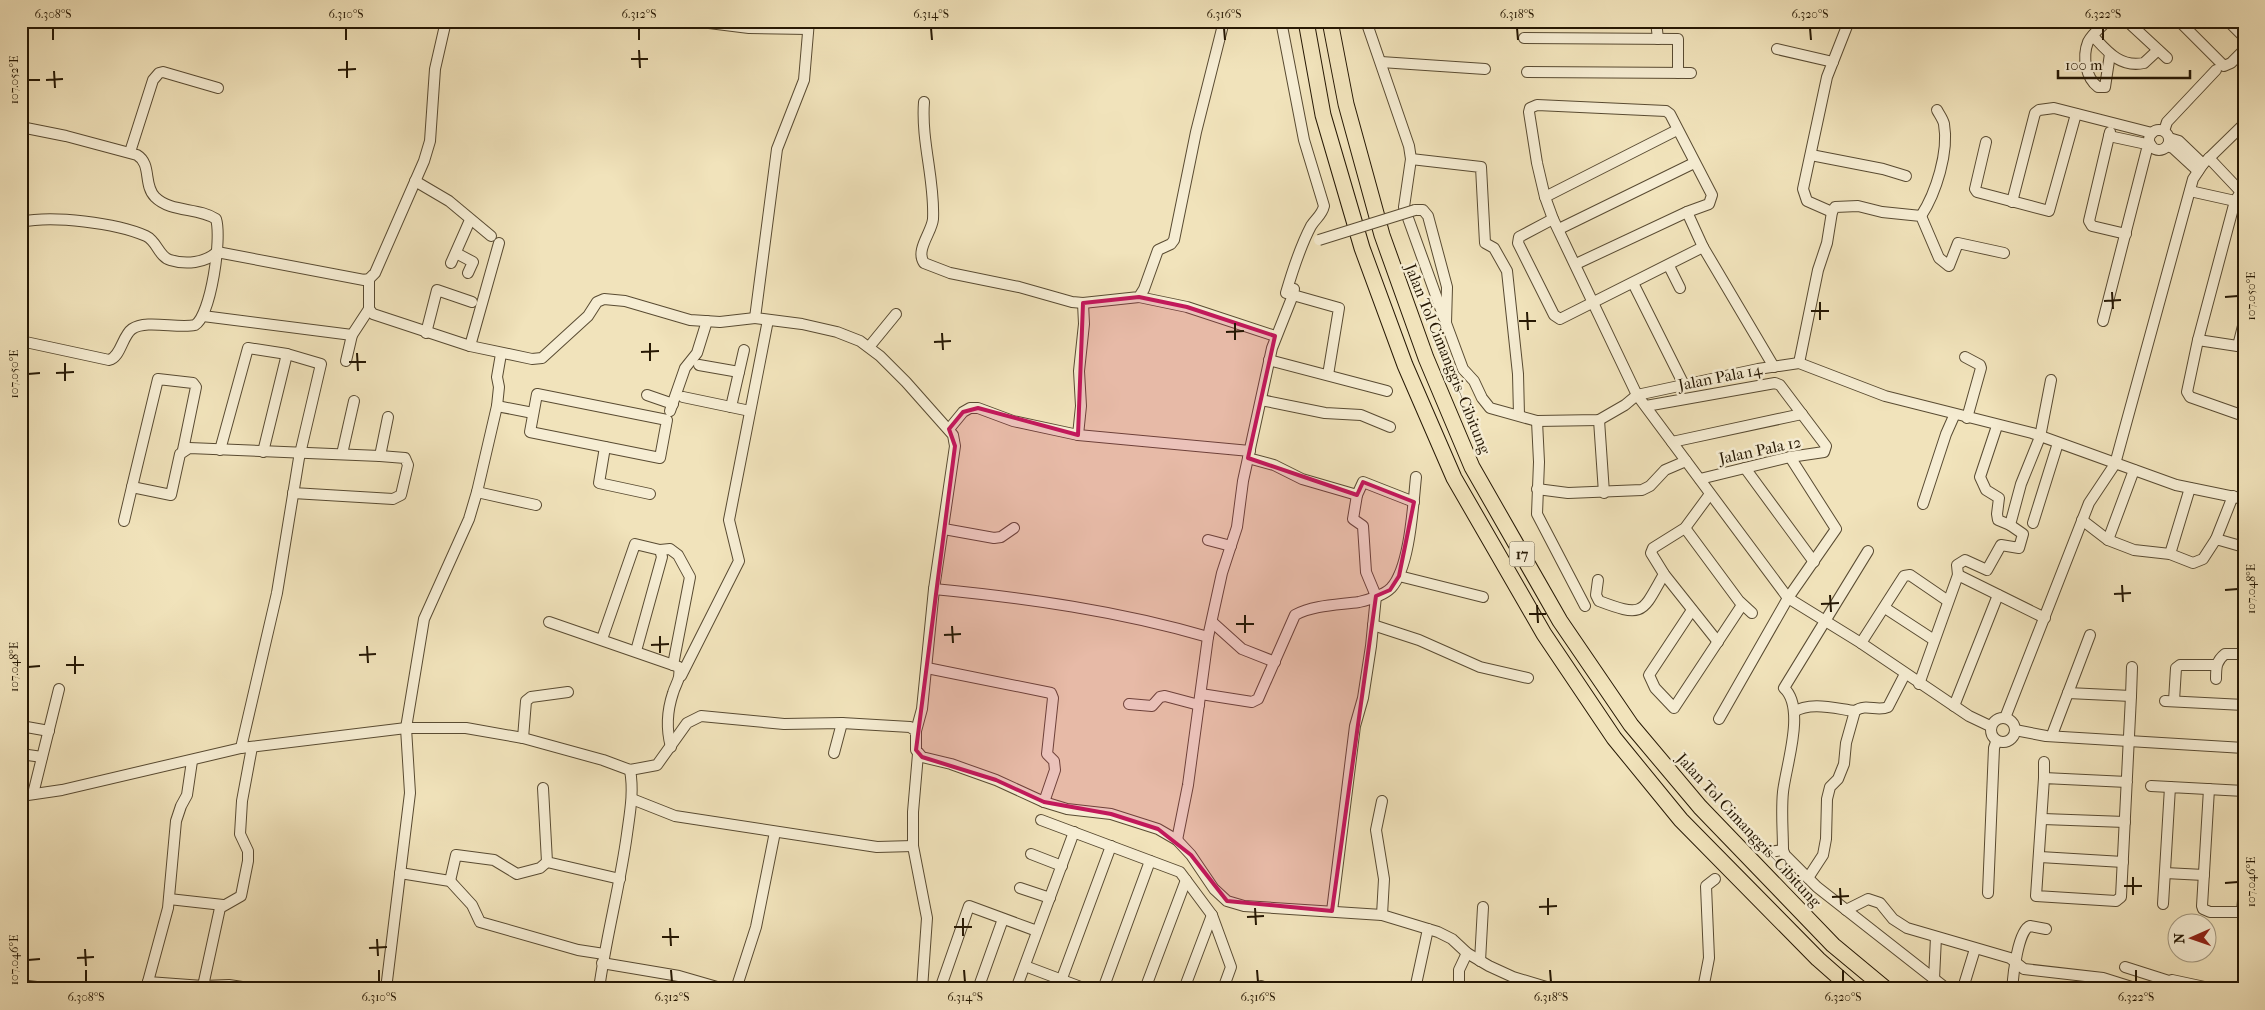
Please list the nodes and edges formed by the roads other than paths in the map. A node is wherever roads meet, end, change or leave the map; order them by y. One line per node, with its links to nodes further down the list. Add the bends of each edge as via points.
1 (446, 21): 52 (street, via 435,69 432,130)
2 (693, 21): 14 (street, via 749,28)
3 (1224, 21): 80 (street, via 1196,132 1174,240 1158,250)
4 (1281, 21): 79 (street, via 1304,140 1324,206 1295,259 1286,293)
5 (1306, 21): 343 (highway, 17, via 1323,115 1362,248 1405,365 1454,478 1544,634 1614,738 1681,820 1818,959)
6 (1330, 21): 344 (highway, Jalan Tol Cimanggis–Cibitung / 17, via 1346,104 1382,235 1426,358 1472,467 1560,620 1631,725 1700,807 1833,945)
7 (1366, 21): 24 (street)
8 (1656, 21): 18 (street)
9 (1849, 21): 25 (street)
10 (2108, 21): 15 (street)
11 (2127, 21): 20 (street)
12 (2179, 21): 21 (street, via 2224,66 2232,63)
13 (2228, 21): 16 (street)
14 (808, 25): 87 (street, via 804,80 777,149)
15 (2093, 36): 22 (street); 22 (street, via 2086,49 2088,75 2091,82 2100,88 2107,82)
16 (2244, 37)
17 (1524, 38): 18 (street)
18 (1658, 39): 29 (street, via 1678,39)
19 (1777, 49): 25 (street)
20 (2158, 50): 22 (street, via 2148,61 2140,64 2124,62); 23 (street)
21 (2244, 50)
22 (2110, 54)
23 (2167, 58)
24 (1381, 62): 26 (street); 48 (street)
25 (1832, 62): 47 (street)
26 (1485, 69)
27 (2216, 70): 43 (street, via 2167,122)
28 (1527, 72): 29 (street)
29 (1678, 73): 30 (street)
30 (1691, 73)
31 (218, 88): 46 (street, via 159,73 153,80)
32 (1668, 100): 35 (street)
33 (924, 102): 83 (street, via 922,124 933,220 922,254 924,263 950,273)
34 (1937, 110): 60 (street, via 1944,123 1943,153 1932,195)
35 (1668, 112): 40 (street); 55 (street, via 1537,105 1530,108)
36 (2076, 114): 37 (street); 57 (street, via 2054,108 2035,113); 57 (street, via 2049,212)
37 (2112, 123): 41 (street); 42 (street)
38 (2244, 124): 50 (street)
39 (21, 127): 46 (street)
40 (1677, 130): 49 (street); 55 (street)
41 (2152, 133): 43 (street, via 2160,130); 45 (street)
42 (2109, 136): 45 (street); 65 (street, via 2089,221 2092,226)
43 (2166, 138): 45 (street, via 2159,149); 50 (street, via 2179,141)
44 (1986, 142): 57 (street, via 1975,189)
45 (2151, 145): 65 (street)
46 (130, 152): 69 (street, via 144,162 155,197 178,208 216,219)
47 (1811, 155): 51 (street); 59 (street, via 1804,198)
48 (1411, 160): 92 (street, via 1404,207); 126 (street, via 1481,168 1485,243 1494,248 1507,271)
49 (1694, 162): 58 (street, via 1712,198 1710,204); 64 (street)
50 (2203, 164): 53 (street); 54 (street)
51 (1906, 176)
52 (416, 177): 62 (street, via 449,200); 76 (street, via 375,273)
53 (2190, 191): 56 (street); 151 (street)
54 (2242, 191): 56 (street)
55 (1545, 197): 61 (street)
56 (2235, 201): 96 (street)
57 (2012, 202)
58 (1687, 212): 68 (street); 73 (street)
59 (1832, 212): 60 (street, via 1841,205); 107 (street)
60 (1921, 216): 71 (street, via 1936,251 1947,265 1951,264 1955,244 1958,243)
61 (1554, 218): 64 (street); 82 (street, via 1519,237 1520,247 1557,318 1563,319)
62 (470, 220): 66 (street); 70 (street)
63 (21, 222): 69 (street, via 76,221 133,232 148,237 164,256 173,261 199,262)
64 (1559, 230): 73 (street)
65 (2126, 234): 90 (street)
66 (491, 236)
67 (499, 243): 98 (street)
68 (1703, 247): 74 (street); 109 (street)
69 (217, 252): 76 (street); 86 (street)
70 (456, 253): 72 (street); 75 (street, via 473,262)
71 (2004, 253)
72 (451, 263)
73 (1576, 264): 82 (street)
74 (1669, 266): 77 (street); 78 (street)
75 (468, 273)
76 (369, 279): 84 (street)
77 (1633, 283): 82 (street); 113 (street)
78 (1680, 288)
79 (1292, 296): 92 (street, bridge, via 1307,248 1319,240 1423,210 1428,216 1448,287); 95 (street); 111 (street, via 1339,308)
80 (1139, 297): 83 (street); 95 (street, via 1187,307)
81 (472, 302): 93 (street, via 438,290)
82 (1593, 302): 116 (street)
83 (1083, 303): 136 (street)
84 (369, 309): 93 (street, via 373,314); 94 (street)
85 (896, 314): 99 (street)
86 (204, 316): 94 (street); 97 (street, via 200,322 189,326 133,328 113,359)
87 (755, 318): 88 (street); 89 (street)
88 (768, 320): 99 (street, via 837,332); 123 (street)
89 (707, 321): 103 (street, via 690,320 625,301 604,300 597,302 588,316 542,358); 115 (street, via 697,354 685,368 671,407)
90 (2103, 321)
91 (2244, 322): 100 (street)
92 (1446, 323): 126 (street, via 1463,369 1474,381 1482,398 1490,408)
93 (426, 333): 98 (street)
94 (352, 335): 106 (street)
95 (1275, 336): 105 (street)
96 (2198, 340): 100 (street); 128 (street, via 2188,395)
97 (21, 341)
98 (470, 346): 103 (street)
99 (869, 347): 135 (street)
100 (2241, 347)
101 (744, 350): 110 (street)
102 (287, 354): 143 (street, via 248,348); 144 (street); 145 (street, via 318,362 321,368)
103 (502, 354): 120 (street, via 497,377)
104 (1965, 357): 130 (street, via 1982,368)
105 (1269, 360): 111 (street); 119 (street)
106 (346, 361)
107 (1799, 363): 109 (street); 127 (street, via 1885,396)
108 (698, 365): 110 (street)
109 (1774, 367): 113 (street)
110 (739, 372): 122 (street)
111 (1328, 376): 114 (street)
112 (2051, 380): 137 (street)
113 (1684, 385): 116 (street)
114 (1387, 391)
115 (647, 395)
116 (1637, 395): 121 (street); 131 (street)
117 (683, 397): 122 (street)
118 (354, 400): 146 (street)
119 (1261, 400): 134 (street, via 1325,413 1361,415); 147 (street)
120 (497, 406): 124 (street); 159 (street)
121 (1646, 406): 125 (street, Jalan Pala 14, via 1770,382 1780,385); 138 (street)
122 (731, 407): 123 (street)
123 (750, 411): 219 (street, via 728,520 739,560)
124 (533, 413): 140 (street, via 530,432); 140 (street, via 537,394 667,420 660,458)
125 (1802, 414): 138 (street); 141 (street, Jalan Pala 14)
126 (1519, 415): 132 (street)
127 (1954, 416): 130 (street); 167 (street)
128 (2244, 416)
129 (388, 417): 148 (street)
130 (1967, 418): 133 (street)
131 (1600, 420): 132 (street); 160 (street)
132 (1537, 421): 158 (street)
133 (1997, 426): 137 (street); 172 (street, via 1980,478 1986,490 1999,498 1998,520)
134 (1390, 427)
135 (949, 429): 136 (street, via 963,412 978,408 1013,421); 175 (street, via 954,446)
136 (1078, 435): 147 (street)
137 (2040, 437): 139 (street); 172 (street, via 2020,484)
138 (1672, 442): 150 (street)
139 (2058, 443): 151 (street); 171 (street)
140 (606, 447): 162 (street, via 598,482)
141 (1826, 449): 149 (street, Jalan Pala 12)
142 (183, 450): 143 (street); 156 (street, via 171,495); 156 (street, via 196,387 193,383 158,379)
143 (220, 450): 144 (street)
144 (263, 452): 145 (street, via 293,451)
145 (300, 454): 146 (street); 161 (street)
146 (342, 454): 148 (street)
147 (1249, 454): 164 (street, via 1302,479); 179 (street)
148 (380, 456): 161 (street, via 407,461 403,487 397,497)
149 (1790, 457): 152 (street, Jalan Pala 12); 184 (street, via 1836,529)
150 (1686, 461): 155 (street); 160 (street, via 1665,470 1642,490)
151 (2115, 464): 153 (street); 169 (street, via 2089,502)
152 (1745, 468): 155 (street, Jalan Pala 12); 184 (street)
153 (2134, 470): 157 (street); 178 (street)
154 (1416, 477): 166 (street)
155 (1700, 479): 163 (street)
156 (132, 487): 170 (street)
157 (2190, 488): 165 (street); 183 (street)
158 (1537, 489): 160 (street, via 1568,494); 196 (street, via 1537,514)
159 (477, 492): 168 (street); 239 (street, via 470,518 424,619)
160 (1604, 492)
161 (292, 493): 247 (street)
162 (650, 494)
163 (1710, 494): 174 (street); 193 (street)
164 (1357, 495): 166 (street, via 1363,482); 191 (street, via 1353,519 1363,526 1366,572)
165 (2238, 497): 176 (street)
166 (1414, 502): 187 (street, via 1412,527)
167 (1923, 504)
168 (536, 505)
169 (2082, 520): 178 (street); 200 (street)
170 (124, 521)
171 (2033, 523)
172 (2010, 525): 186 (street, via 2023,534 2019,548 2001,545 1987,570 1965,560 1960,561)
173 (1014, 528): 175 (street, via 994,538)
174 (1685, 528): 185 (street, via 1653,548 1653,558); 195 (street)
175 (944, 529): 189 (street)
176 (2216, 539): 180 (street); 183 (street, via 2198,562)
177 (1208, 540): 179 (street)
178 (2108, 540): 183 (street, via 2134,550)
179 (1231, 546): 203 (street)
180 (2244, 547)
181 (660, 550): 207 (street, via 635,544); 211 (street, via 662,557); 214 (street, via 670,549 678,555 690,577)
182 (1868, 552): 201 (street)
183 (2170, 554)
184 (1814, 562): 193 (street)
185 (1664, 574): 188 (street, via 1647,605 1634,611 1599,601 1596,595); 198 (street)
186 (1958, 575): 190 (street); 194 (street)
187 (1399, 576): 191 (street, via 1390,590); 192 (street)
188 (1598, 580)
189 (934, 589): 206 (street, via 1017,597 1118,614); 217 (street)
190 (1998, 595): 200 (street); 231 (street)
191 (1376, 596): 204 (street); 213 (street, via 1305,609 1295,614)
192 (1483, 597)
193 (1788, 598): 201 (street); 234 (street)
194 (1948, 601): 197 (street, via 1907,575); 208 (street)
195 (1742, 605): 199 (street); 209 (street)
196 (1585, 606)
197 (1885, 608): 208 (street); 210 (street)
198 (1692, 610): 209 (street); 209 (street, via 1649,674 1655,688 1674,708)
199 (1752, 613)
200 (2044, 618): 235 (street)
201 (1824, 621): 210 (street); 233 (street, via 1784,688 1792,698)
202 (549, 622): 207 (street)
203 (1212, 622): 206 (street); 213 (street, via 1242,649)
204 (1373, 625): 220 (street, via 1419,640 1480,667); 301 (street, via 1363,698 1355,726)
205 (2090, 635): 226 (street)
206 (1208, 637): 225 (street)
207 (602, 639): 211 (street)
208 (1934, 640): 222 (street)
209 (1718, 642)
210 (1861, 643): 218 (street)
211 (636, 651): 214 (street)
212 (2244, 654): 215 (street, via 2225,654)
213 (1275, 662): 225 (street, via 1263,692 1252,702)
214 (673, 665): 219 (street, via 679,667)
215 (2216, 665): 221 (street); 230 (street, via 2180,665 2176,668 2169,701)
216 (2132, 667): 227 (street)
217 (926, 668): 242 (street); 268 (street, via 1051,693 1047,754 1054,761 1055,770)
218 (1905, 674): 222 (street); 232 (street, via 1888,707 1863,706)
219 (681, 676): 248 (street, via 672,694 666,729)
220 (1528, 678)
221 (2216, 679)
222 (1919, 684): 231 (street)
223 (59, 690): 241 (street)
224 (568, 692): 244 (street, via 531,697 526,701)
225 (1201, 694): 229 (street)
226 (2068, 694): 227 (street); 243 (street)
227 (2131, 696): 245 (street)
228 (1129, 704): 229 (street, via 1152,706 1165,696)
229 (1199, 705): 274 (street, via 1188,786)
230 (2244, 705)
231 (1954, 706): 238 (street)
232 (1855, 711): 233 (street, via 1810,706); 290 (street, via 1844,764 1838,779 1830,787 1827,799 1823,855)
233 (1794, 712): 277 (street, via 1783,793)
234 (1719, 718)
235 (2004, 718): 238 (street, via 1996,719); 240 (street, via 2012,722)
236 (842, 723): 242 (street, via 910,727); 248 (street, via 784,724 701,716 687,723); 250 (street)
237 (21, 726): 241 (street)
238 (1990, 726): 246 (street, via 1990,735)
239 (406, 728): 244 (street, via 466,728); 247 (street); 286 (street, via 410,793)
240 (2016, 730): 243 (street); 246 (street, via 2013,739 2005,743)
241 (48, 731): 253 (street)
242 (916, 731): 252 (street)
243 (2052, 735): 245 (street)
244 (523, 738): 256 (street)
245 (2129, 740): 249 (street); 258 (street)
246 (1996, 742): 295 (street)
247 (246, 747): 254 (street); 299 (street, via 240,834 248,851 248,861 241,896)
248 (671, 747): 256 (street, via 657,765)
249 (2244, 748)
250 (834, 753)
251 (21, 754): 253 (street)
252 (918, 754): 268 (street, via 996,780); 275 (street)
253 (42, 757): 264 (street)
254 (192, 762): 264 (street); 296 (street, via 187,796 176,821)
255 (2044, 762): 257 (street)
256 (630, 770): 266 (street)
257 (2044, 778): 258 (street); 269 (street)
258 (2127, 782): 271 (street)
259 (2151, 786): 260 (street)
260 (2170, 787): 262 (street); 285 (street)
261 (543, 788): 282 (street)
262 (2209, 789): 263 (street); 287 (street)
263 (2244, 791)
264 (33, 794): 265 (street)
265 (21, 796)
266 (632, 799): 272 (street, via 675,816); 288 (street)
267 (1382, 801): 305 (street, via 1376,830 1384,879)
268 (1044, 802): 274 (street, via 1066,809 1111,814 1158,829)
269 (2043, 819): 271 (street); 280 (street)
270 (1041, 820): 273 (street)
271 (2125, 822): 283 (street)
272 (775, 832): 275 (street, via 877,847); 329 (street, via 756,927)
273 (1074, 832): 276 (street); 284 (street)
274 (1176, 840): 301 (street, via 1227,901 1244,906)
275 (913, 846): 330 (street, via 927,918)
276 (1111, 846): 281 (street); 318 (street)
277 (1783, 850): 278 (street); 290 (street)
278 (1769, 852)
279 (1031, 854): 284 (street)
280 (2040, 857): 283 (street); 283 (street, via 2036,894 2039,897 2120,900)
281 (1150, 861): 291 (street, via 1180,872); 335 (street)
282 (547, 862): 288 (street); 292 (street, via 540,868 516,874 494,860 456,855)
283 (2123, 862)
284 (1062, 866): 297 (street)
285 (2164, 872): 287 (street); 298 (street)
286 (400, 873): 292 (street); 326 (street)
287 (2204, 875): 303 (street, via 2203,909)
288 (620, 878): 313 (street)
289 (1715, 878): 342 (street, via 1706,886 1709,958)
290 (1808, 878): 302 (street)
291 (1186, 880): 304 (street); 336 (street)
292 (450, 881): 313 (street, via 472,905 480,922)
293 (1020, 888): 297 (street)
294 (2244, 889): 303 (street)
295 (1988, 894)
296 (169, 898): 299 (street); 321 (street)
297 (1050, 898): 309 (street)
298 (2163, 904)
299 (223, 905): 322 (street)
300 (1483, 907): 315 (street)
301 (1332, 910): 305 (street)
302 (1846, 910): 310 (street, via 1868,899 1880,902 1893,919 1907,928); 317 (street)
303 (2243, 912)
304 (1212, 915): 337 (street); 338 (street, via 1231,967)
305 (1382, 915): 307 (street)
306 (1003, 919): 309 (street); 331 (street, via 969,906); 332 (street)
307 (1428, 929): 312 (street, via 1452,939); 339 (street)
308 (2046, 929): 314 (street, via 2027,926)
309 (1037, 931): 316 (street)
310 (1936, 937): 311 (street); 317 (street)
311 (1975, 949): 314 (street); 323 (street)
312 (1467, 953): 315 (street); 340 (street, via 1459,970)
313 (603, 959): 327 (street); 328 (street)
314 (2015, 960): 346 (street); 347 (street, via 2024,969 2103,978)
315 (1480, 961): 341 (street, via 1513,977)
316 (1024, 966): 318 (street); 333 (street)
317 (1934, 979): 345 (street)
318 (1059, 984): 334 (street)
319 (2171, 984): 348 (street, via 2124,967); 349 (street)
320 (21, 985): 324 (street)
321 (147, 985): 322 (street)
322 (203, 986): 325 (street)
323 (1962, 988)
324 (52, 989)
325 (256, 989)
326 (386, 989)
327 (599, 989)
328 (724, 989)
329 (736, 989)
330 (922, 989)
331 (940, 989)
332 (978, 989)
333 (1016, 989)
334 (1086, 989)
335 (1103, 989)
336 (1145, 989)
337 (1184, 989)
338 (1223, 989)
339 (1415, 989)
340 (1459, 989)
341 (1553, 989)
342 (1704, 989)
343 (1852, 989)
344 (1886, 989)
345 (1947, 989)
346 (2012, 989)
347 (2138, 989)
348 (2194, 989)
349 (2214, 989)

